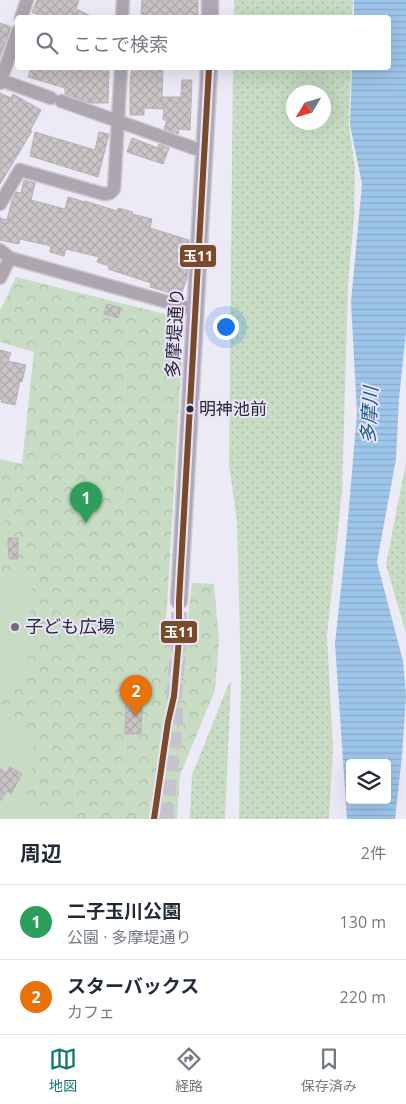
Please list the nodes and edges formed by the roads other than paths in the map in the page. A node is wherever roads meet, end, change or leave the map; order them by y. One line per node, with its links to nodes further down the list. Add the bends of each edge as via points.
1 (27, 0): 4 (street)
2 (123, 0): 5 (street)
3 (210, 0): 6 (main road)
4 (23, 15)
5 (122, 15)
6 (210, 15)
7 (15, 39): 10 (street)
8 (121, 70): 11 (street)
9 (209, 70): 12 (main road, 多摩堤通り)
10 (0, 81): 11 (street)
11 (119, 123): 12 (street); 13 (street, via 114,189 110,193 20,170)
12 (205, 152): 16 (main road, 多摩堤通り)
13 (0, 204)
14 (5, 254): 15 (street); 16 (street)
15 (0, 278)
16 (196, 310): 17 (main road, 多摩堤通り)
17 (179, 601)

